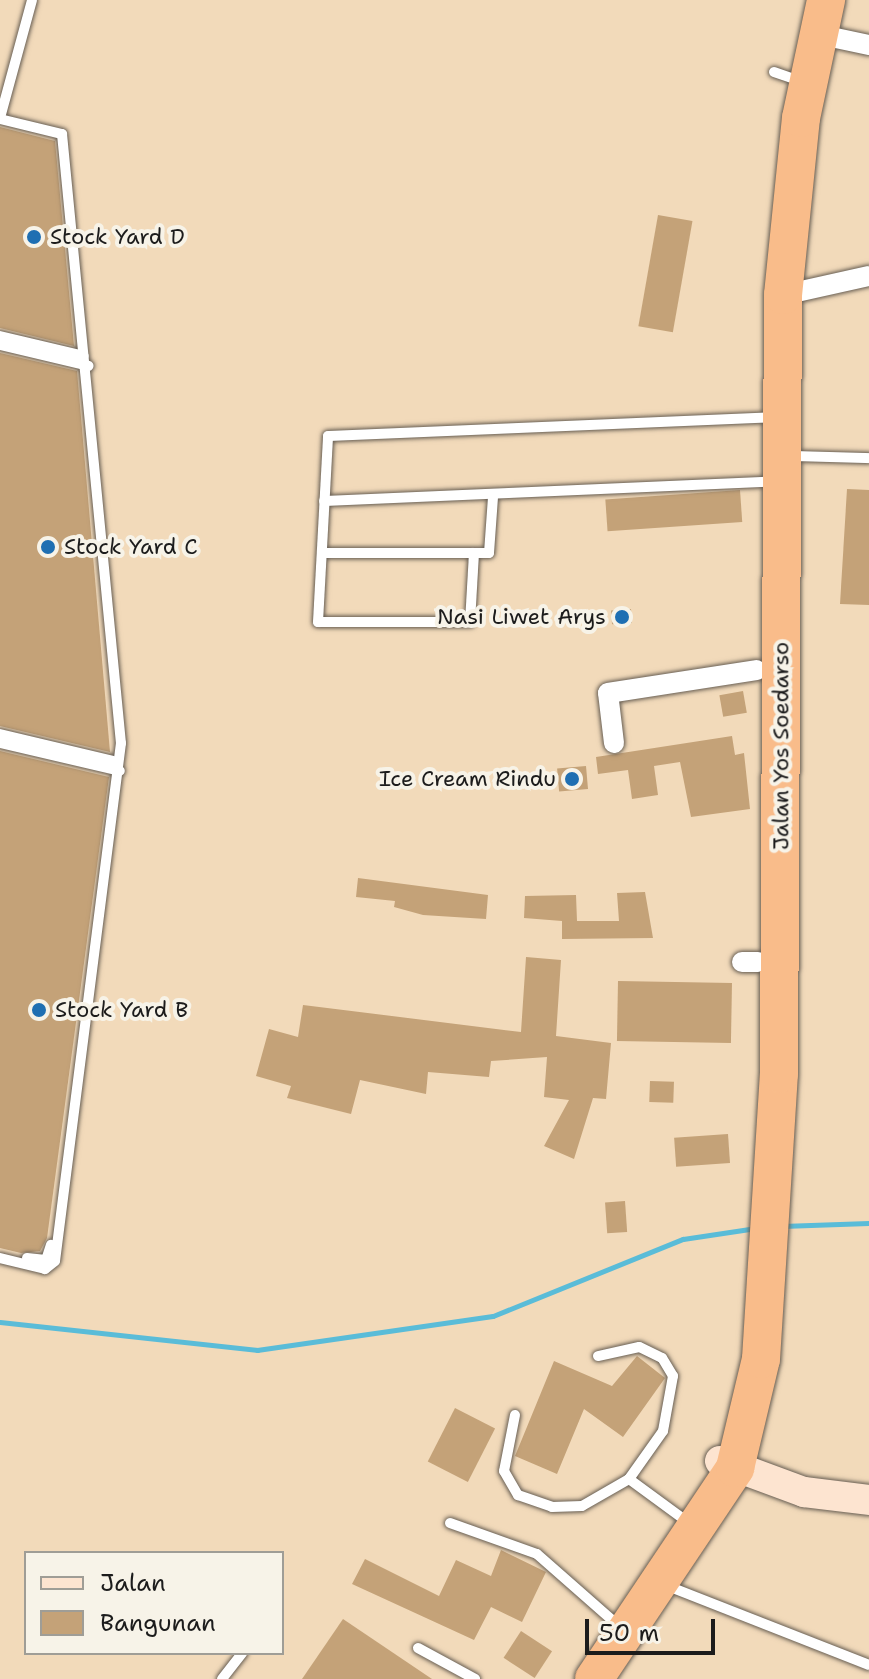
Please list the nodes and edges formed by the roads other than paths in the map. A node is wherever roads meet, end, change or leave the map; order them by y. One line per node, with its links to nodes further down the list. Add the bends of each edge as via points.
1 (31, 0): 4 (lane); 5 (lane)
2 (817, 11): 3 (street); 7 (highway, Jalan Yos Soedarso, via 792,177); 11 (highway, Jalan Yos Soedarso, via 783,75 771,176)
3 (869, 45)
4 (0, 104)
5 (0, 120): 10 (lane, via 62,134)
6 (869, 276): 7 (street)
7 (783, 295): 11 (highway, Jalan Yos Soedarso)
8 (0, 336): 10 (lane)
9 (0, 345): 10 (lane)
10 (86, 362): 22 (lane)
11 (768, 418): 13 (highway, Jalan Yos Soedarso); 15 (lane, via 328,436)
12 (869, 458): 13 (lane)
13 (773, 473): 14 (lane); 18 (highway, Jalan Yos Soedarso)
14 (493, 497): 15 (lane); 17 (lane, via 489,553)
15 (324, 501): 16 (lane)
16 (322, 553): 17 (lane); 17 (lane, via 318,622 470,622)
17 (474, 553)
18 (768, 668): 21 (street, via 608,693); 23 (highway, Jalan Yos Soedarso)
19 (0, 734): 22 (lane)
20 (0, 743): 22 (lane)
21 (614, 743)
22 (115, 767): 25 (lane, via 49,1257); 26 (lane, via 55,1261 45,1269)
23 (771, 838): 24 (highway, Jalan Yos Soedarso); 24 (highway, Jalan Yos Soedarso, via 750,962)
24 (764, 1183): 29 (highway, Jalan Yos Soedarso, via 754,1401)
25 (0, 1251)
26 (0, 1258)
27 (598, 1356): 30 (lane, via 639,1347 662,1358 673,1376 663,1431)
28 (515, 1415): 30 (lane, via 504,1471 525,1499 582,1506)
29 (725, 1471): 31 (street, via 804,1492); 33 (highway, Jalan Yos Soedarso)
30 (629, 1479): 33 (lane)
31 (869, 1500)
32 (450, 1523): 35 (lane, via 537,1554)
33 (695, 1528): 34 (highway, Jalan Yos Soedarso)
34 (663, 1584): 35 (highway, Jalan Yos Soedarso); 38 (lane)
35 (628, 1632): 41 (highway, Jalan Yos Soedarso)
36 (418, 1648): 40 (lane)
37 (240, 1655): 39 (lane)
38 (869, 1665)
39 (222, 1679)
40 (475, 1679)
41 (594, 1679)

